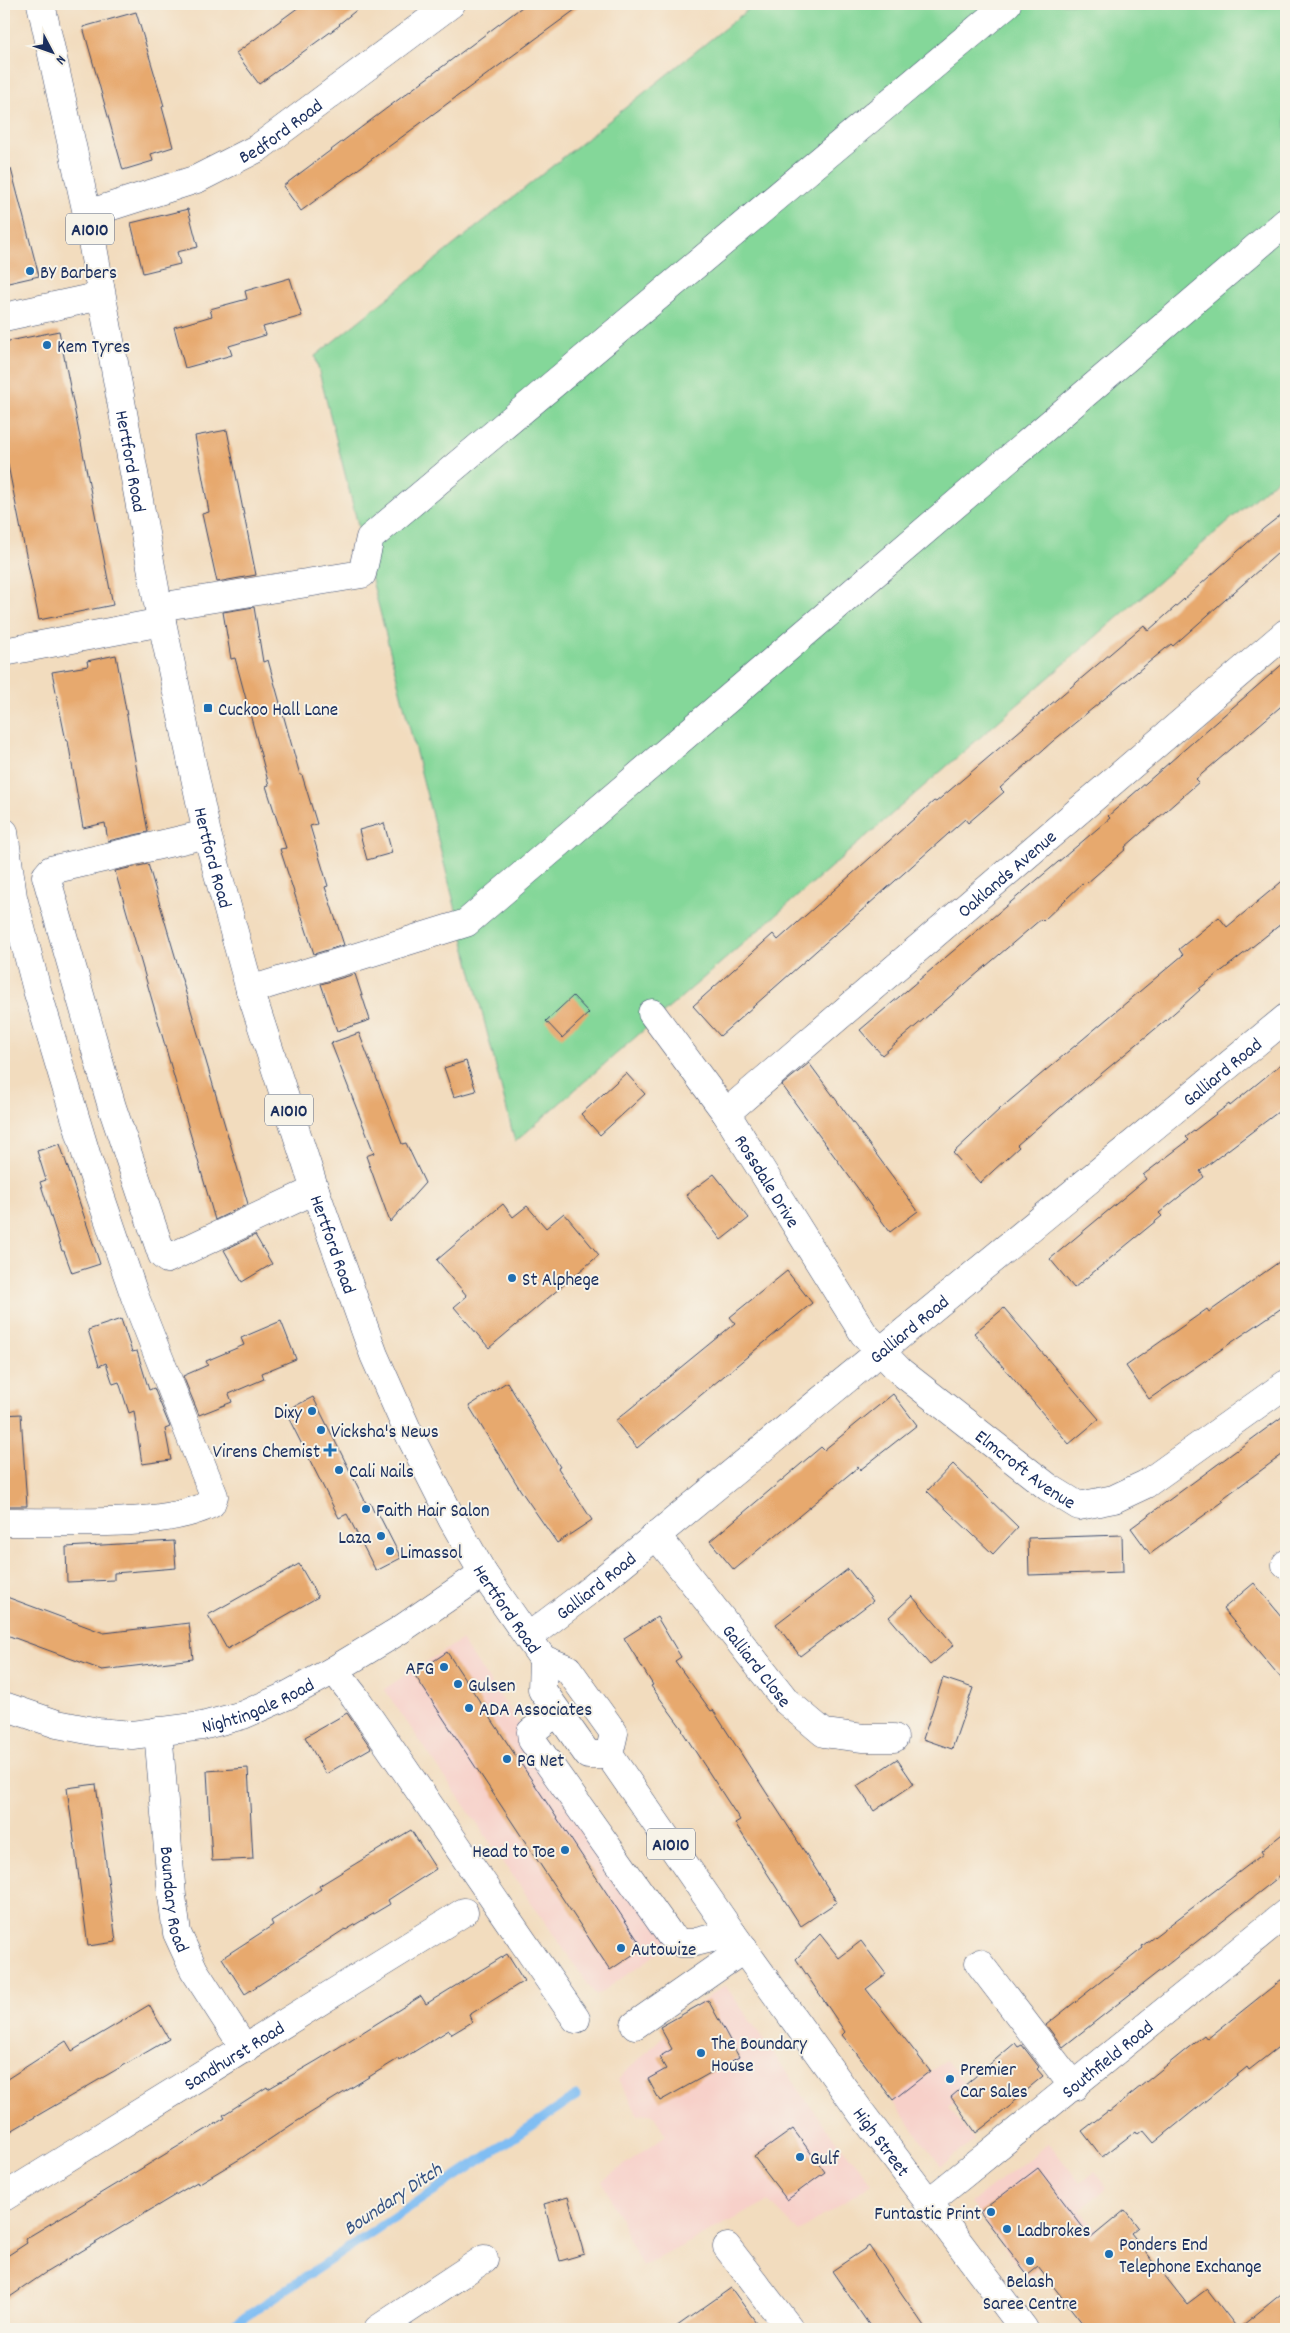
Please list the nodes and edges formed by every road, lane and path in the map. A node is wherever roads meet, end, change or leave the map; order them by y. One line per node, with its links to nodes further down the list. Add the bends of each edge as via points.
1 (41, 4): 4 (street, Hertford Road / A1010)
2 (451, 4): 4 (street, Bedford Road, via 258,148 197,179)
3 (1007, 4): 8 (street, via 370,538 362,574)
4 (87, 214): 6 (street, Hertford Road / A1010)
5 (1286, 222): 13 (street, via 466,923)
6 (101, 296): 7 (street); 8 (street, Hertford Road / A1010)
7 (4, 317)
8 (161, 615): 10 (street); 12 (street, Hertford Road / A1010)
9 (1286, 633): 16 (street, Oaklands Avenue)
10 (4, 652)
11 (4, 832): 20 (street, via 15,906 84,1147 135,1297 214,1496 211,1504 199,1510 162,1518)
12 (207, 834): 13 (street, Hertford Road / A1010); 17 (street, via 51,870 46,876 112,1107 162,1255 168,1259)
13 (250, 990): 17 (street, Hertford Road / A1010)
14 (652, 1013): 16 (street, Rossdale Drive)
15 (1286, 1018): 18 (street, Galliard Road)
16 (726, 1113): 18 (street, Rossdale Drive, via 864,1334)
17 (315, 1190): 22 (street, Hertford Road / A1010, via 374,1355 440,1497)
18 (878, 1351): 19 (street, Elmcroft Avenue, via 1040,1481 1079,1506 1114,1499 1146,1484); 21 (street, Galliard Road)
19 (1286, 1384)
20 (4, 1522)
21 (656, 1535): 23 (street, Galliard Road); 29 (street, Galliard Close, via 786,1701 824,1733)
22 (483, 1573): 23 (street, Hertford Road / A1010); 25 (street, Nightingale Road, via 417,1619)
23 (528, 1637): 24 (street, Hertford Road / A1010)
24 (543, 1659): 27 (street, Hertford Road, via 542,1690); 30 (street, Hertford Road, via 568,1669 614,1733)
25 (334, 1670): 28 (street, Nightingale Road, via 242,1715 202,1726); 35 (street)
26 (4, 1706): 28 (street, Nightingale Road, via 57,1724 98,1732 132,1735)
27 (557, 1712): 30 (street, Hertford Road, via 588,1755); 33 (street, via 532,1732 532,1740 670,1935 681,1943)
28 (158, 1731): 37 (street, Boundary Road, via 177,1933 194,1970)
29 (894, 1738)
30 (609, 1754): 33 (street, A1010)
31 (464, 1912): 37 (street, Sandhurst Road)
32 (1286, 1914): 38 (street, Southfield Road)
33 (738, 1941): 36 (street); 40 (street, High Street / A1010)
34 (979, 1963): 38 (street)
35 (576, 2019)
36 (635, 2025)
37 (245, 2049): 39 (street, Sandhurst Road)
38 (1074, 2087): 40 (street, Southfield Road)
39 (4, 2197)
40 (928, 2203): 45 (street, High Street / A1010)
41 (727, 2247): 44 (street)
42 (484, 2259): 43 (street)
43 (378, 2329)
44 (790, 2329)
45 (1024, 2329)

